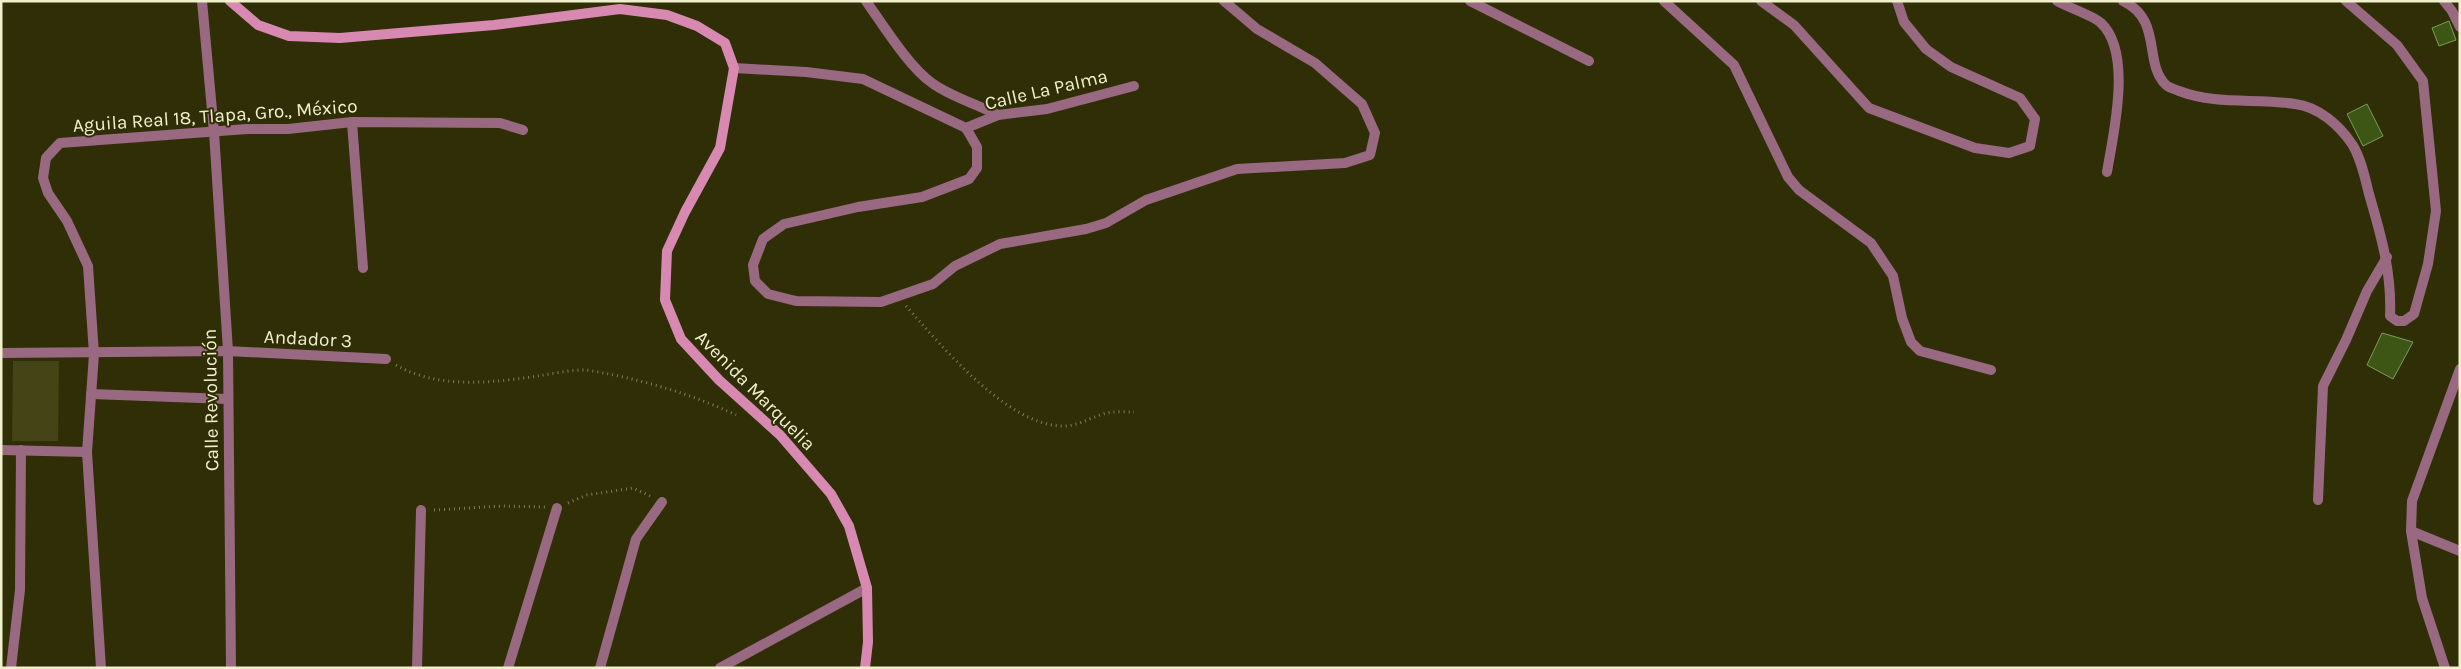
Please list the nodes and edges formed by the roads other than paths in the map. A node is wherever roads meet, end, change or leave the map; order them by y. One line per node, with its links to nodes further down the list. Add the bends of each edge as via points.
1 (202, 1): 21 (street, Calle Revolución)
2 (230, 1): 15 (main road, Avenida Marquelia, via 258,25 289,36 340,38 620,9 667,15 697,26 725,43)
3 (866, 1): 17 (street, via 929,81)
4 (1224, 1): 19 (street, via 1257,29 1315,62 1362,104 1375,134 1370,154 1344,163 1237,169 1146,200 1106,223 1000,244 955,266 933,284 881,302 796,302 768,294 755,282 753,265 763,239 784,224 922,197 969,179 977,168 977,147)
5 (1470, 1): 14 (street)
6 (1664, 1): 30 (street, via 1734,65 1788,178 1799,190 1871,243 1893,276 1910,342 1920,351)
7 (1761, 1): 8 (street, via 1794,25 1869,108 1975,148 2009,154 2030,146 2035,119 2020,98 1951,67 1926,49 1904,22)
8 (1897, 1)
9 (2057, 1): 22 (street, via 2101,23 2112,38 2119,68 2118,104)
10 (2123, 1): 23 (street, via 2136,7 2146,24 2159,74 2166,86 2198,98 2297,104 2336,124 2353,146)
11 (2346, 1): 23 (street, via 2397,45 2423,81 2436,211 2428,264 2414,314 2404,321 2390,316)
12 (2444, 1): 13 (street)
13 (2460, 27)
14 (1589, 61)
15 (734, 68): 19 (street, via 806,72 863,80); 42 (main road, Avenida Marquelia, via 720,148 667,251 665,300 681,339 719,380 780,435 831,494 849,526)
16 (1134, 86): 17 (street, Calle La Palma, via 1047,109)
17 (998, 115): 19 (street, Calle La Palma)
18 (352, 122): 20 (street, Aguila Real 18, Tlapa, Gro., México, via 500,123); 21 (street, Aguila Real 18, Tlapa, Gro., México); 24 (street)
19 (966, 128)
20 (523, 130)
21 (214, 132): 25 (street, Calle Revolución); 27 (street, Aguila Real 18, Tlapa, Gro., México, via 60,143 46,158 44,178 48,194 67,221 88,266)
22 (2107, 172)
23 (2387, 256): 36 (street, via 2366,291 2323,386)
24 (363, 268)
25 (228, 352): 27 (street, Andador 3); 28 (street, Andador 3); 32 (street, Calle Revolución)
26 (1, 353): 27 (street, Andador 3)
27 (94, 354): 31 (street, Aguila Real 18, Tlapa, Gro., México)
28 (386, 359)
29 (2460, 369): 40 (street, via 2412,500)
30 (1991, 370)
31 (91, 394): 32 (street); 35 (street, Aguila Real 18, Tlapa, Gro., México)
32 (228, 399): 45 (street, Calle Revolución)
33 (1, 450): 34 (street)
34 (21, 450): 35 (street); 43 (street, via 20,590)
35 (87, 452): 44 (street, Aguila Real 18, Tlapa, Gro., México)
36 (2318, 500)
37 (662, 502): 48 (street, via 636,539)
38 (557, 508): 47 (street)
39 (420, 510): 46 (street)
40 (2412, 531): 41 (street); 51 (street, via 2422,598)
41 (2460, 551)
42 (867, 588): 49 (street); 50 (main road, Avenida Marquelia)
43 (11, 668)
44 (101, 668)
45 (231, 668)
46 (417, 668)
47 (508, 668)
48 (600, 668)
49 (720, 668)
50 (865, 668)
51 (2445, 668)

